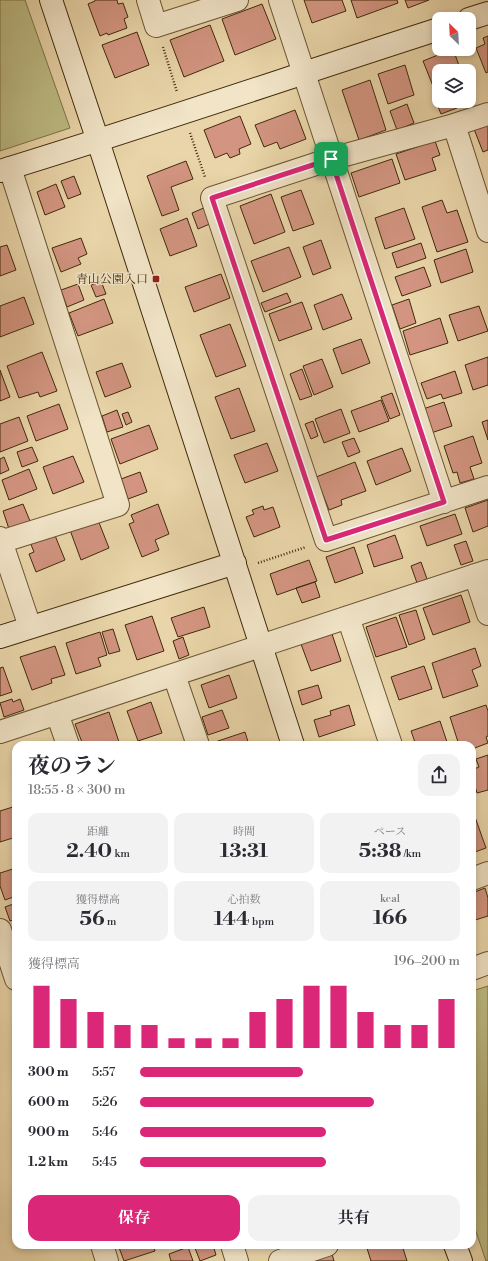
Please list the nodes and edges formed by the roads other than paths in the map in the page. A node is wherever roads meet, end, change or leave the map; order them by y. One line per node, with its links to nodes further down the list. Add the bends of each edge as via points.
1 (51, 0): 11 (street)
2 (148, 0): 3 (street, via 156,26)
3 (237, 0)
4 (280, 0): 8 (street)
5 (488, 13): 6 (street)
6 (476, 17)
7 (432, 31): 8 (street)
8 (304, 72): 11 (street); 12 (street)
9 (488, 114): 10 (street)
10 (454, 126): 12 (street); 14 (street)
11 (98, 141): 13 (street); 18 (street)
12 (331, 159): 16 (street); 16 (street, via 212,198 326,540)
13 (5, 170): 17 (street, via 118,505)
14 (488, 231)
15 (488, 487): 16 (street)
16 (444, 502)
17 (0, 540): 22 (street)
18 (244, 564): 22 (street); 24 (street)
19 (482, 573): 20 (street); 21 (street)
20 (488, 614)
21 (348, 617): 24 (street); 31 (street)
22 (30, 627): 23 (street)
23 (0, 637)
24 (261, 646): 25 (street); 30 (street)
25 (174, 675): 26 (street); 29 (street)
26 (58, 713): 27 (street); 28 (street)
27 (0, 732)
28 (67, 741)
29 (197, 741)
30 (292, 741)
31 (389, 741)
32 (488, 873): 33 (street)
33 (476, 877)
34 (0, 930): 36 (street)
35 (488, 963): 37 (street)
36 (12, 967)
37 (476, 968)
38 (103, 1249): 42 (street)
39 (233, 1249): 43 (street)
40 (315, 1249): 44 (street)
41 (457, 1249): 45 (street)
42 (107, 1261)
43 (237, 1261)
44 (280, 1261)
45 (461, 1261)

